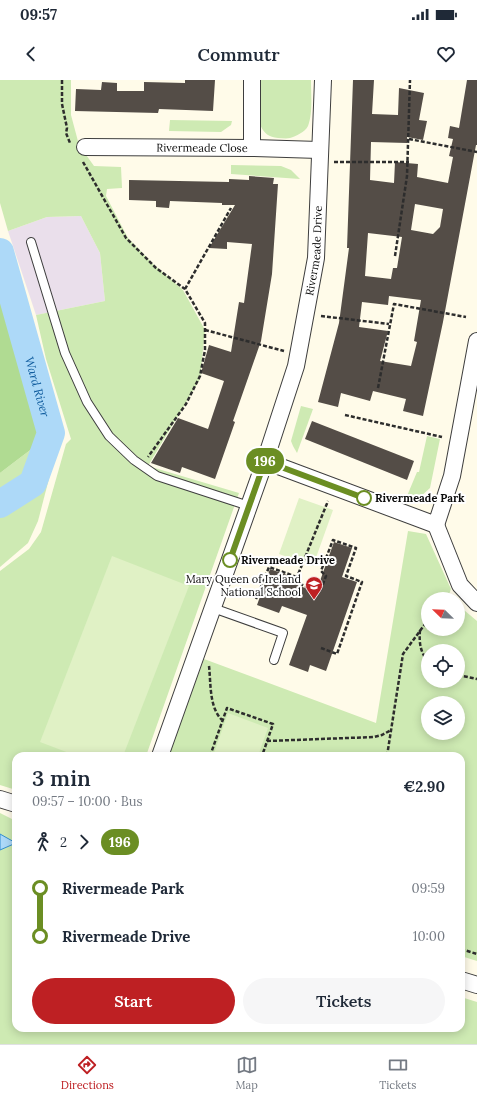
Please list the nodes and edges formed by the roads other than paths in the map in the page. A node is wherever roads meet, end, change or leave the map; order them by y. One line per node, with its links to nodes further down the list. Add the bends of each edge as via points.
1 (252, 80): 3 (street)
2 (323, 80): 4 (street, Rivermeade Drive)
3 (252, 148): 4 (street, Rivermeade Close); 5 (street, Rivermeade Close)
4 (319, 150): 8 (street, Rivermeade Drive, via 316,258 296,366)
5 (80, 152)
6 (31, 242): 9 (lane, via 65,353 87,402 109,436 157,476)
7 (477, 341): 10 (street, via 452,476)
8 (265, 461): 9 (street, Rivermeade Drive); 10 (street)
9 (249, 506): 12 (street, Rivermeade Drive)
10 (436, 525): 11 (street, via 460,585)
11 (477, 603)
12 (212, 608): 13 (lane, via 283,633); 14 (street, Rivermeade Drive)
13 (274, 660)
14 (161, 752)
15 (0, 798): 16 (street)
16 (12, 802)
17 (465, 981): 18 (street)
18 (477, 985)

